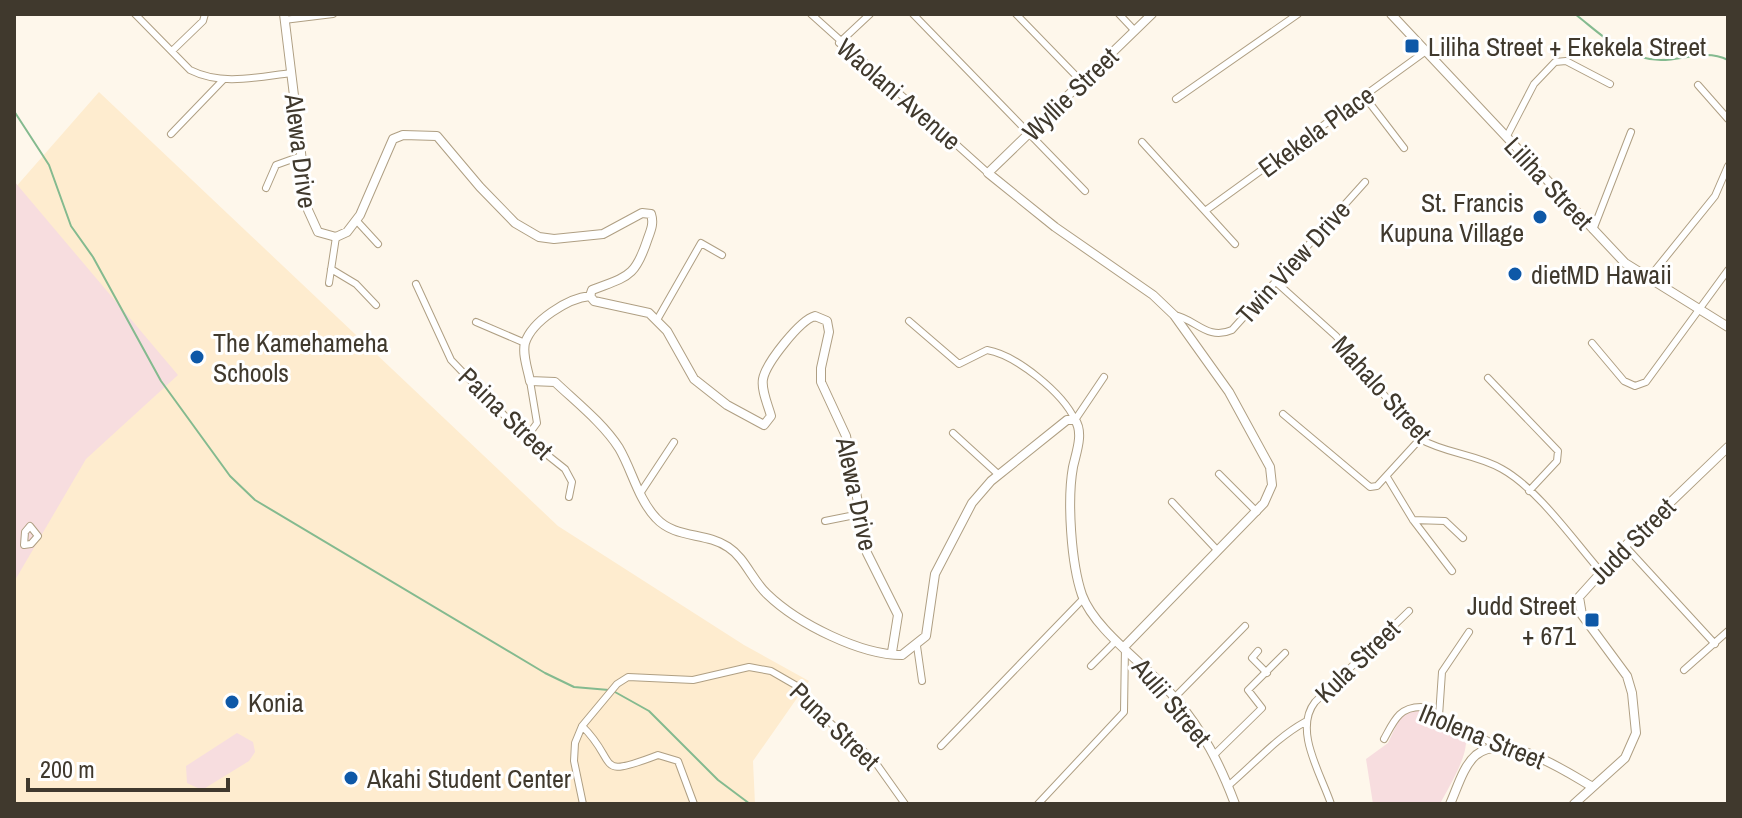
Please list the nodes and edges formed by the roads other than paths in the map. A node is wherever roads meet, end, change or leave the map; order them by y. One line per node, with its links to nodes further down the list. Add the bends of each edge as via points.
1 (135, 14): 15 (street)
2 (205, 14): 15 (street)
3 (333, 14): 12 (street)
4 (811, 14): 14 (street, Waolani Avenue)
5 (870, 14): 14 (street)
6 (913, 14): 27 (street)
7 (1016, 14): 19 (street)
8 (1119, 14): 13 (street)
9 (1152, 14): 13 (street, Wyllie Street)
10 (1298, 14): 23 (street)
11 (1392, 14): 16 (street, Liliha Street)
12 (284, 17): 17 (street, Alewa Drive)
13 (1135, 31): 19 (street, Wyllie Street)
14 (839, 43): 33 (street, Waolani Avenue)
15 (172, 51): 18 (street, via 190,70)
16 (1426, 51): 22 (street, Ekekela Place); 28 (street, Liliha Street)
17 (291, 73): 18 (street); 31 (street, Alewa Drive)
18 (223, 80): 26 (street)
19 (1082, 82): 27 (street, Wyllie Street)
20 (1610, 84): 28 (street, via 1566,61 1555,62 1534,84)
21 (1698, 85): 24 (street)
22 (1365, 97): 30 (street); 37 (street, Ekekela Place)
23 (1176, 99)
24 (1728, 119)
25 (1631, 132): 39 (street)
26 (171, 134)
27 (1029, 134): 33 (street, Wyllie Street); 36 (street)
28 (1507, 136): 39 (street, Liliha Street)
29 (1142, 142): 37 (street)
30 (1404, 148)
31 (301, 156): 35 (street, via 276,165); 40 (street, Alewa Drive, via 310,221 318,232)
32 (1728, 166): 46 (street, via 1715,196)
33 (988, 173): 53 (street)
34 (1365, 182): 47 (street, Twin View Drive)
35 (266, 188)
36 (1085, 191)
37 (1205, 211): 42 (street)
38 (356, 220): 40 (street, Alewa Drive); 41 (street); 50 (street, Alewa Drive, via 393,139 437,136 515,223 539,237 603,234 642,213 651,214 638,265 625,279 592,290)
39 (1593, 230): 46 (street, Liliha Street)
40 (336, 237): 44 (street)
41 (378, 244)
42 (1235, 244)
43 (722, 255): 54 (street, via 701,243)
44 (331, 269): 48 (street); 51 (street)
45 (1728, 270): 52 (street)
46 (1648, 279): 52 (street, Liliha Street)
47 (1276, 282): 53 (street, Twin View Drive, via 1225,333 1208,333); 67 (street, Mahalo Street, via 1336,336)
48 (329, 283)
49 (416, 284): 66 (street, Paina Street, via 451,360)
50 (590, 296): 54 (street, via 600,303 641,310); 58 (street, via 562,303)
51 (376, 305)
52 (1699, 309): 57 (street, Liliha Street); 59 (street, via 1646,382 1635,386 1624,381)
53 (1174, 315): 77 (street, via 1229,392 1270,467 1270,495)
54 (657, 320): 78 (street, Alewa Drive, via 694,379 764,425 771,416 763,386 768,367 801,323 815,316 827,321 821,382 846,436)
55 (909, 321): 64 (street, via 959,364 987,350 1013,357 1062,401)
56 (476, 322): 58 (street)
57 (1728, 327)
58 (525, 343): 62 (street)
59 (1592, 343)
60 (1104, 377): 64 (street)
61 (1488, 378): 73 (street, via 1558,451 1557,461)
62 (530, 381): 66 (street, via 537,423); 74 (street, via 555,382 617,446)
63 (1283, 414): 72 (street, via 1362,483 1377,486)
64 (1075, 420): 71 (street, via 1067,420); 86 (street, via 1079,434 1071,499)
65 (953, 433): 71 (street)
66 (526, 438): 75 (street, Paina Street, via 565,469 572,482)
67 (1420, 439): 72 (street); 73 (street, Mahalo Street, via 1506,470)
68 (674, 442): 74 (street)
69 (1728, 447): 82 (street, Judd Street)
70 (1219, 474): 77 (street)
71 (999, 475): 93 (street, via 972,503 939,563 930,626)
72 (1387, 477): 79 (street)
73 (1529, 491): 85 (street, Mahalo Street)
74 (641, 492): 95 (street, via 667,527 731,548 779,603 852,646)
75 (569, 497)
76 (1172, 502): 83 (street)
77 (1257, 512): 83 (street)
78 (860, 514): 80 (street); 95 (street, Alewa Drive, via 867,553 898,615)
79 (1413, 520): 81 (street, via 1445,521); 84 (street)
80 (825, 521)
81 (1463, 538)
82 (1625, 546): 85 (street, Judd Street); 92 (street)
83 (1218, 551): 91 (street)
84 (1452, 571)
85 (1602, 573): 110 (street, Judd Street, via 1581,593 1578,606 1627,676 1636,733 1625,758)
86 (1083, 599): 91 (street); 106 (street)
87 (1409, 611): 103 (street, Kula Street, via 1315,702)
88 (1245, 626): 101 (street)
89 (1728, 631): 92 (street)
90 (1469, 632): 102 (street, via 1442,672)
91 (1121, 643): 97 (street); 101 (street, Aulii Street); 114 (street, via 1124,712)
92 (1715, 644): 98 (street)
93 (917, 646): 95 (street, via 902,655); 100 (street)
94 (1258, 651): 99 (street, via 1252,658)
95 (892, 652)
96 (1285, 653): 99 (street)
97 (1091, 666)
98 (1684, 670)
99 (1267, 673): 108 (street, via 1248,690 1262,708)
100 (922, 681)
101 (1175, 697): 108 (street, Aulii Street)
102 (1439, 716): 105 (street, Iholena Street, via 1410,707 1397,714); 107 (street, Iholena Street)
103 (1305, 722): 109 (street, via 1278,737); 116 (street, Kula Street)
104 (582, 726): 111 (street, via 574,761); 112 (street, via 605,761 615,767 631,767 658,755 678,761); 113 (street, Puna Street, via 628,677 673,682 734,668 771,671 797,686 815,710 873,759)
105 (1384, 739)
106 (941, 746)
107 (1500, 747): 110 (street, Iholena Street, via 1541,757); 117 (street, via 1477,754 1467,765)
108 (1215, 754): 109 (street, Aulii Street)
109 (1228, 786): 115 (street, Aulii Street)
110 (1591, 786): 118 (street, Judd Street)
111 (583, 804)
112 (694, 804)
113 (905, 804)
114 (1038, 804)
115 (1235, 804)
116 (1331, 804)
117 (1450, 804)
118 (1574, 804)

